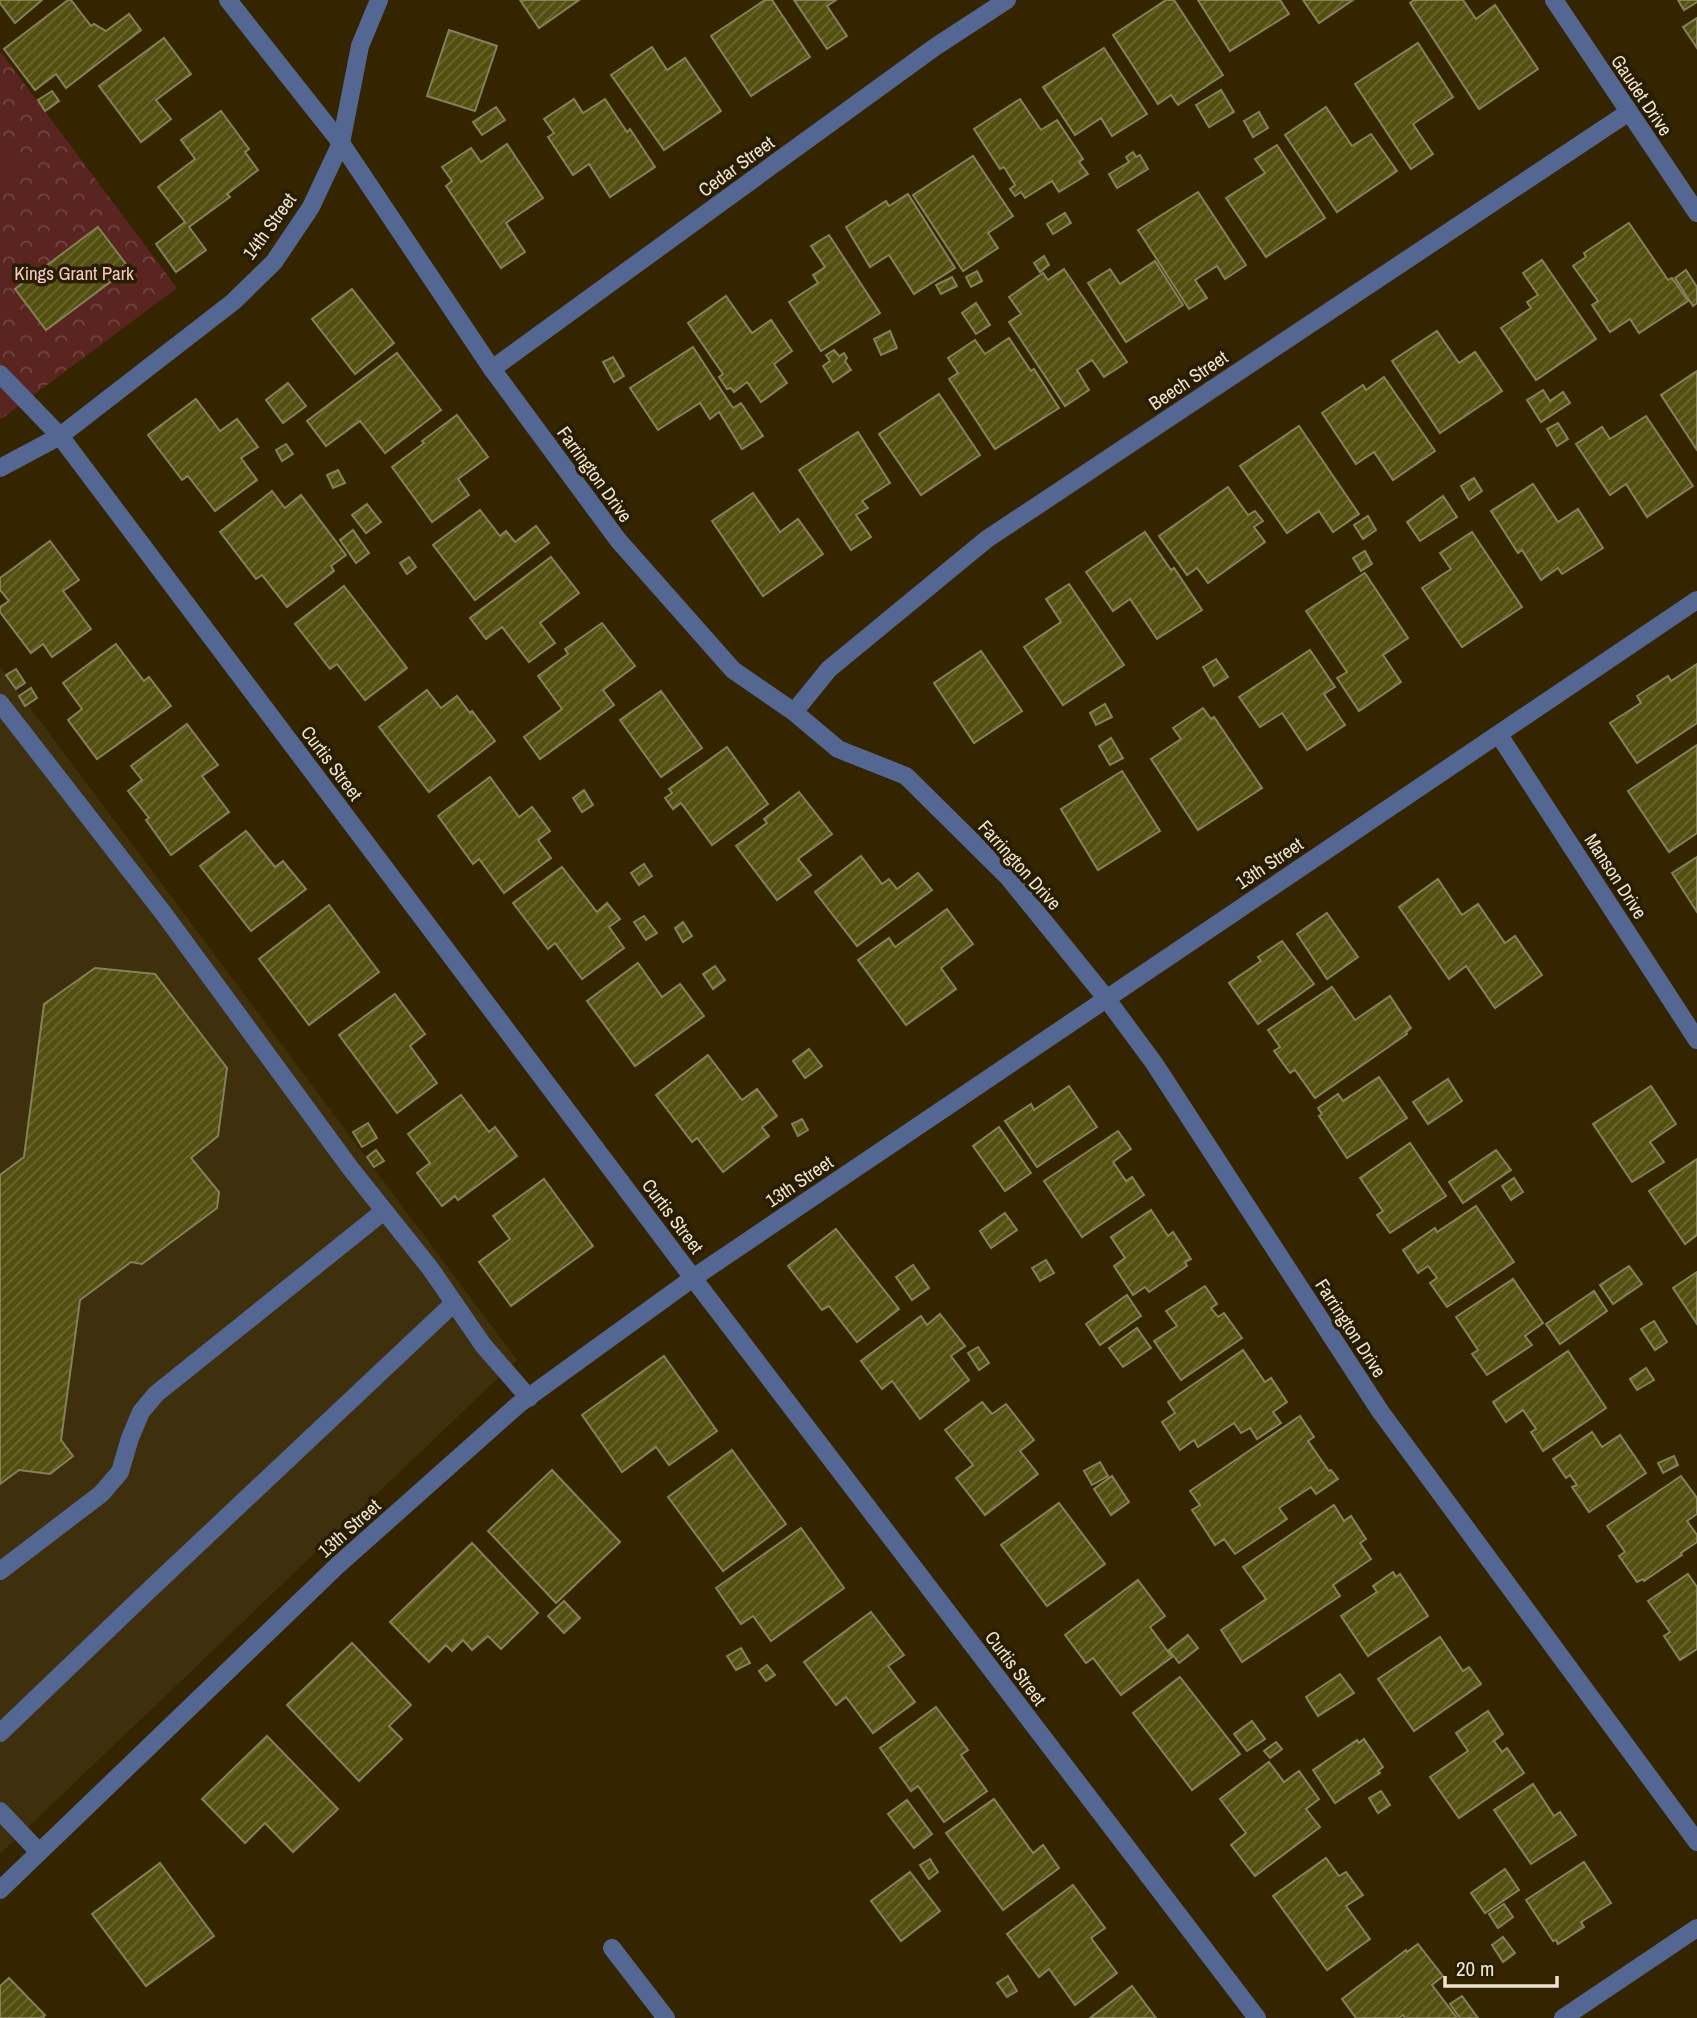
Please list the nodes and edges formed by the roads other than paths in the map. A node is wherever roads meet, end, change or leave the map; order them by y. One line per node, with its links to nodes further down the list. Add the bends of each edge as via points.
1 (228, 0): 6 (street, Farrington Drive)
2 (379, 0): 6 (street, 14th Street, via 360,46)
3 (1007, 0): 8 (street, Cedar Street)
4 (1554, 0): 5 (street, Gaudet Drive)
5 (1629, 112): 7 (street, Gaudet Drive); 14 (street, Beech Street, via 987,539 829,669)
6 (341, 143): 8 (street, Farrington Drive); 10 (street, 14th Street, via 311,206 274,262 233,302)
7 (1697, 212)
8 (492, 369): 14 (street, Farrington Drive, via 618,540 733,670)
9 (0, 374): 10 (street, Curtis Street)
10 (61, 436): 11 (street, 14th Street); 19 (street, Curtis Street)
11 (0, 468)
12 (1697, 600): 15 (street, 13th Street)
13 (0, 704): 18 (street, via 164,914)
14 (794, 712): 16 (street, Farrington Drive, via 838,749 905,776 1008,877)
15 (1499, 735): 16 (street, 13th Street); 17 (street, Manson Drive)
16 (1106, 998): 19 (street, 13th Street); 25 (street, Farrington Drive, via 1154,1063 1380,1411)
17 (1697, 1040)
18 (384, 1210): 20 (street); 22 (street, via 156,1394 141,1412 120,1472 101,1494)
19 (693, 1278): 21 (street, 13th Street); 31 (street, Curtis Street)
20 (454, 1303): 21 (street); 23 (street)
21 (528, 1398): 26 (street, 13th Street, via 338,1565)
22 (0, 1571)
23 (0, 1733)
24 (0, 1811): 26 (street)
25 (1697, 1843)
26 (39, 1853): 27 (street, 13th Street)
27 (0, 1890)
28 (1697, 1928): 32 (street)
29 (612, 1948): 30 (street)
30 (666, 2018)
31 (1257, 2018)
32 (1563, 2018)

